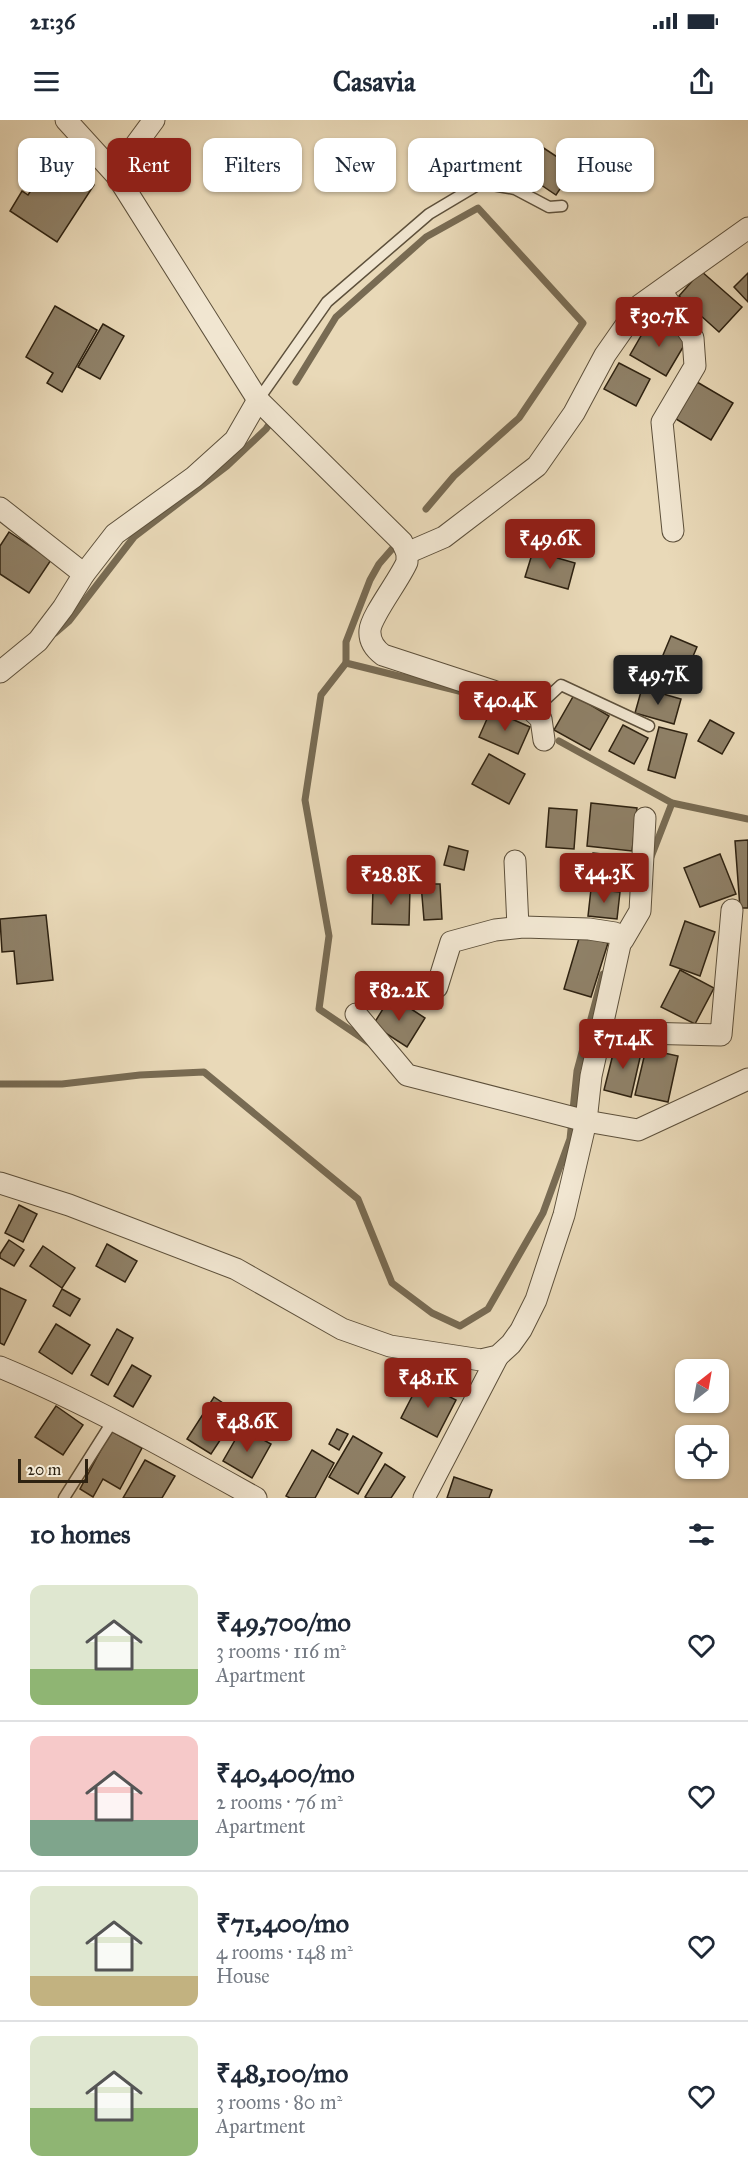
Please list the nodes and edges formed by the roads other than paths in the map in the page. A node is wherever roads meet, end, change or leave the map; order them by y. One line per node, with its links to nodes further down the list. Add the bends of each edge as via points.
1 (66, 120): 4 (street)
2 (154, 120): 3 (street)
3 (141, 138)
4 (107, 165)
5 (127, 192): 9 (street)
6 (562, 206): 9 (lane, via 549,207 515,189 481,183 429,214 327,302)
7 (748, 228): 8 (street)
8 (661, 291): 11 (street, via 693,338 695,366 662,422); 12 (street, via 640,305 537,466 444,537)
9 (258, 400): 12 (street, via 402,542); 13 (street, via 235,440 194,477 115,534)
10 (0, 508): 13 (street)
11 (673, 531)
12 (407, 554): 15 (street, via 404,569 370,628 376,650 493,691)
13 (84, 574): 14 (street, via 38,641)
14 (0, 672)
15 (534, 710): 16 (lane, via 561,685); 17 (street, via 541,719)
16 (648, 726)
17 (544, 740)
18 (645, 818): 22 (street, via 640,910)
19 (515, 861): 21 (street)
20 (732, 910): 25 (street, via 721,1035)
21 (518, 927): 22 (street, via 606,930); 23 (street, via 451,942)
22 (621, 940): 25 (street)
23 (436, 987)
24 (356, 1014): 27 (street, via 407,1075)
25 (601, 1032): 27 (street)
26 (748, 1079): 27 (street, via 638,1130)
27 (586, 1121): 29 (street, via 564,1215 536,1300 521,1330)
28 (0, 1183): 29 (street, via 236,1269 342,1329 390,1346 481,1360)
29 (498, 1356): 34 (street)
30 (0, 1367): 31 (street)
31 (114, 1419): 32 (lane); 33 (street)
32 (64, 1498)
33 (256, 1498)
34 (424, 1498)

